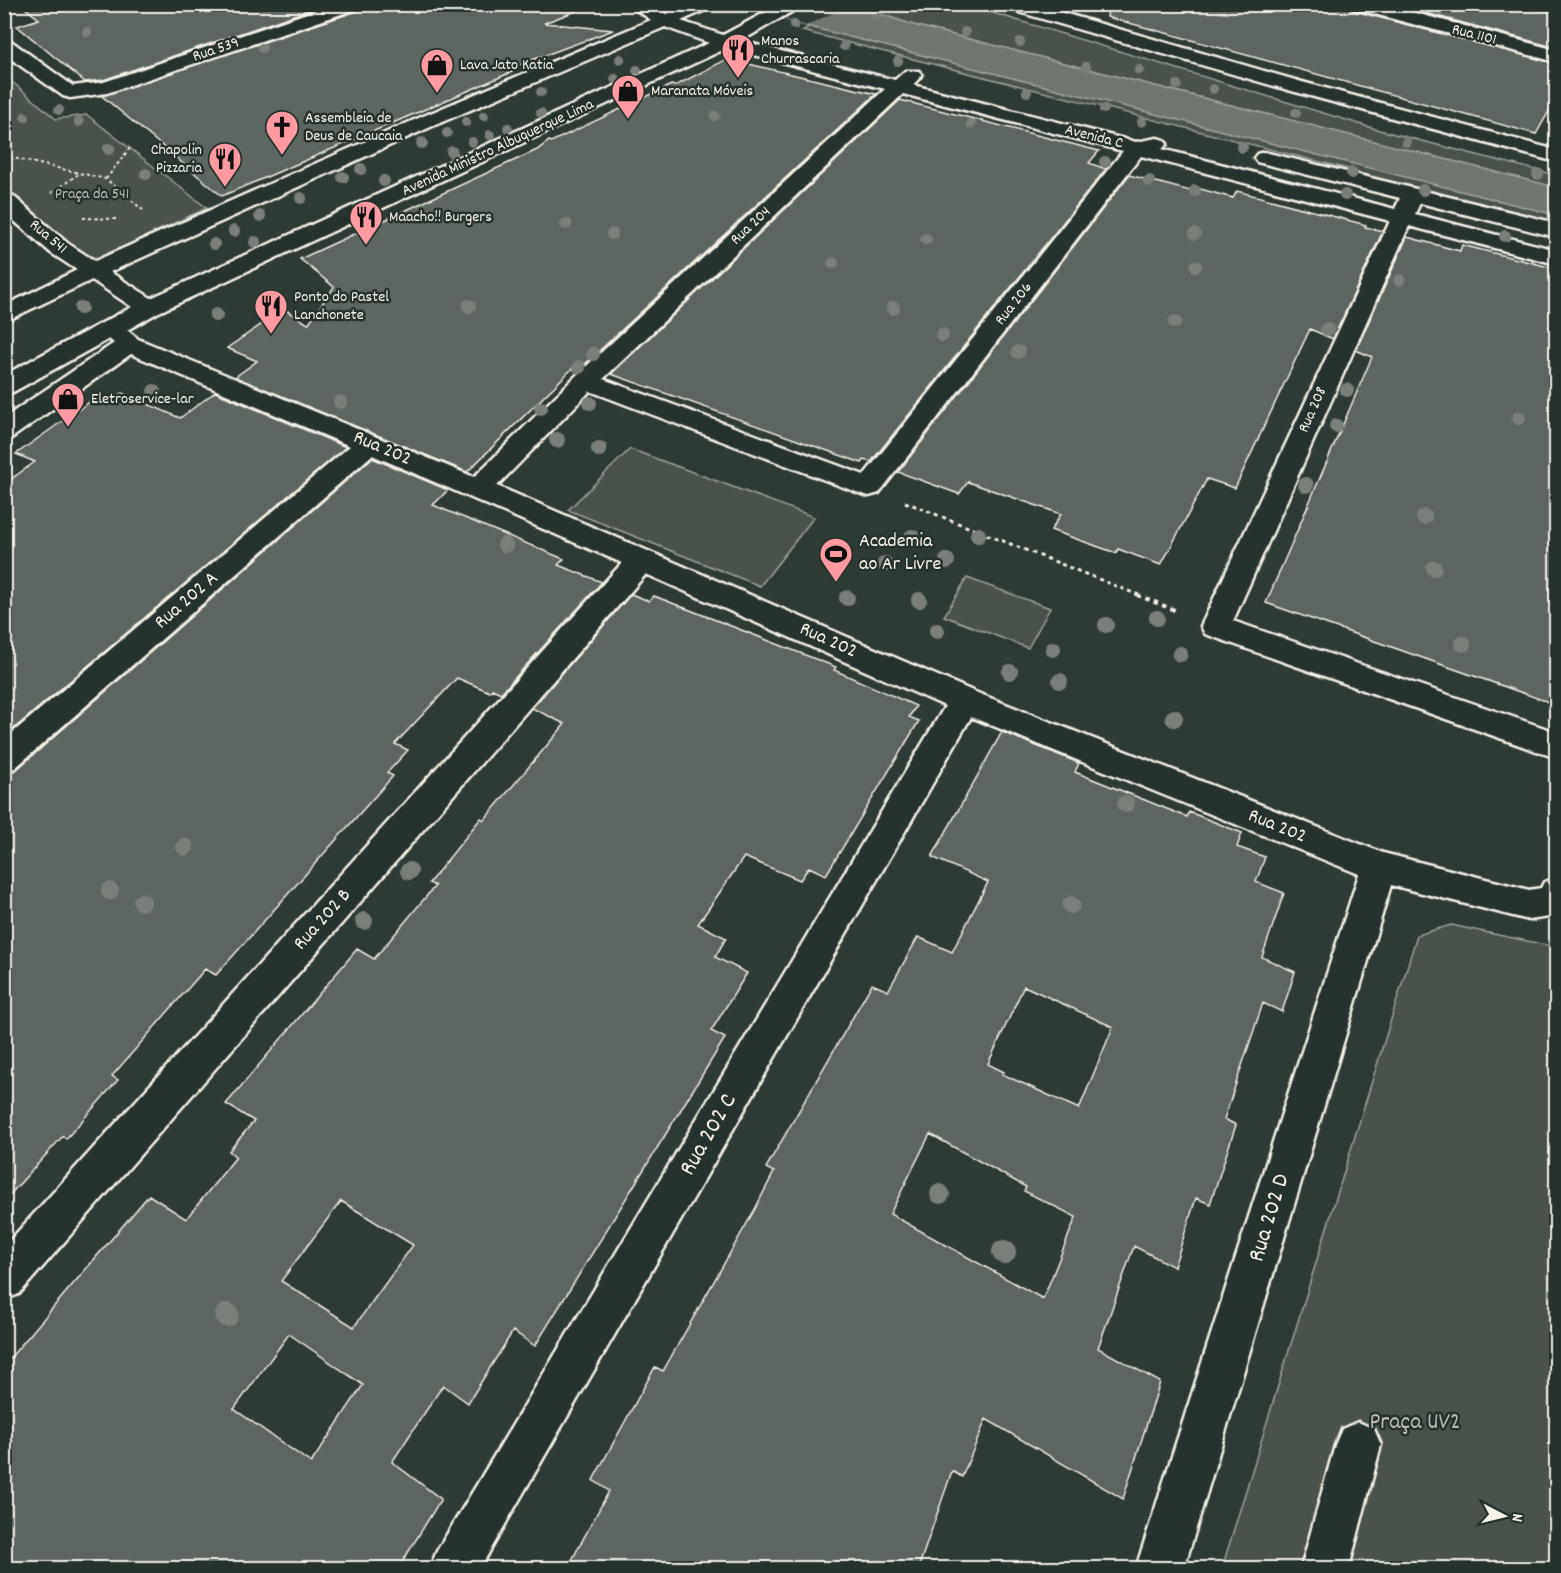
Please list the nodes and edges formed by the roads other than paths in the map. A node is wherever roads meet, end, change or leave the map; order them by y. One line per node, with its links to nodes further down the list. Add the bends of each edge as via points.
1 (353, 4): 10 (street, Rua 539, via 107,87 78,93 62,88)
2 (637, 4): 7 (street, Avenida C)
3 (796, 4): 8 (street, Avenida Ministro Albuquerque Lima)
4 (1011, 4): 16 (street)
5 (1358, 4): 11 (street, Rua 1101)
6 (696, 6): 7 (street); 8 (street, Avenida C)
7 (667, 22): 9 (street, Avenida C); 22 (street, via 428,121)
8 (747, 30): 9 (street, Avenida Ministro Albuquerque Lima); 12 (street, Avenida C)
9 (725, 42): 12 (street, Avenida C); 23 (street, Avenida Ministro Albuquerque Lima)
10 (4, 45)
11 (1557, 56)
12 (908, 79): 13 (street, Avenida C); 14 (street, Avenida C); 26 (street, Rua 204)
13 (960, 83)
14 (1152, 136): 19 (street, Avenida C); 26 (street, Rua 206, via 869,487)
15 (1241, 153): 17 (street)
16 (1557, 156)
17 (1413, 195): 19 (street, Rua 208); 20 (street)
18 (4, 200): 22 (street, Rua 541, via 59,248)
19 (1400, 218): 21 (street, Avenida C); 33 (street, Rua 208, via 1216,626)
20 (1557, 230)
21 (1557, 257)
22 (93, 271): 23 (street, Rua 541); 24 (street)
23 (149, 308): 25 (street, Avenida Ministro Albuquerque Lima)
24 (4, 315)
25 (120, 336): 27 (street, Avenida Ministro Albuquerque Lima); 28 (street); 29 (street, Rua 202)
26 (586, 381): 30 (street, Rua 204)
27 (4, 386)
28 (4, 430)
29 (369, 443): 30 (street, Rua 202); 34 (street, Rua 202 A)
30 (478, 489): 31 (street, Rua 202)
31 (642, 560): 32 (street, Rua 202); 37 (street, Rua 202 B)
32 (964, 701): 35 (street, Rua 202); 39 (street, Rua 202 C)
33 (1557, 746)
34 (4, 759)
35 (1379, 867): 36 (street, Rua 202, via 1529,905 1551,902); 40 (street, Rua 202 D)
36 (1557, 893)
37 (4, 1279)
38 (1358, 1445): 41 (street)
39 (454, 1569)
40 (1160, 1569)
41 (1324, 1569)

